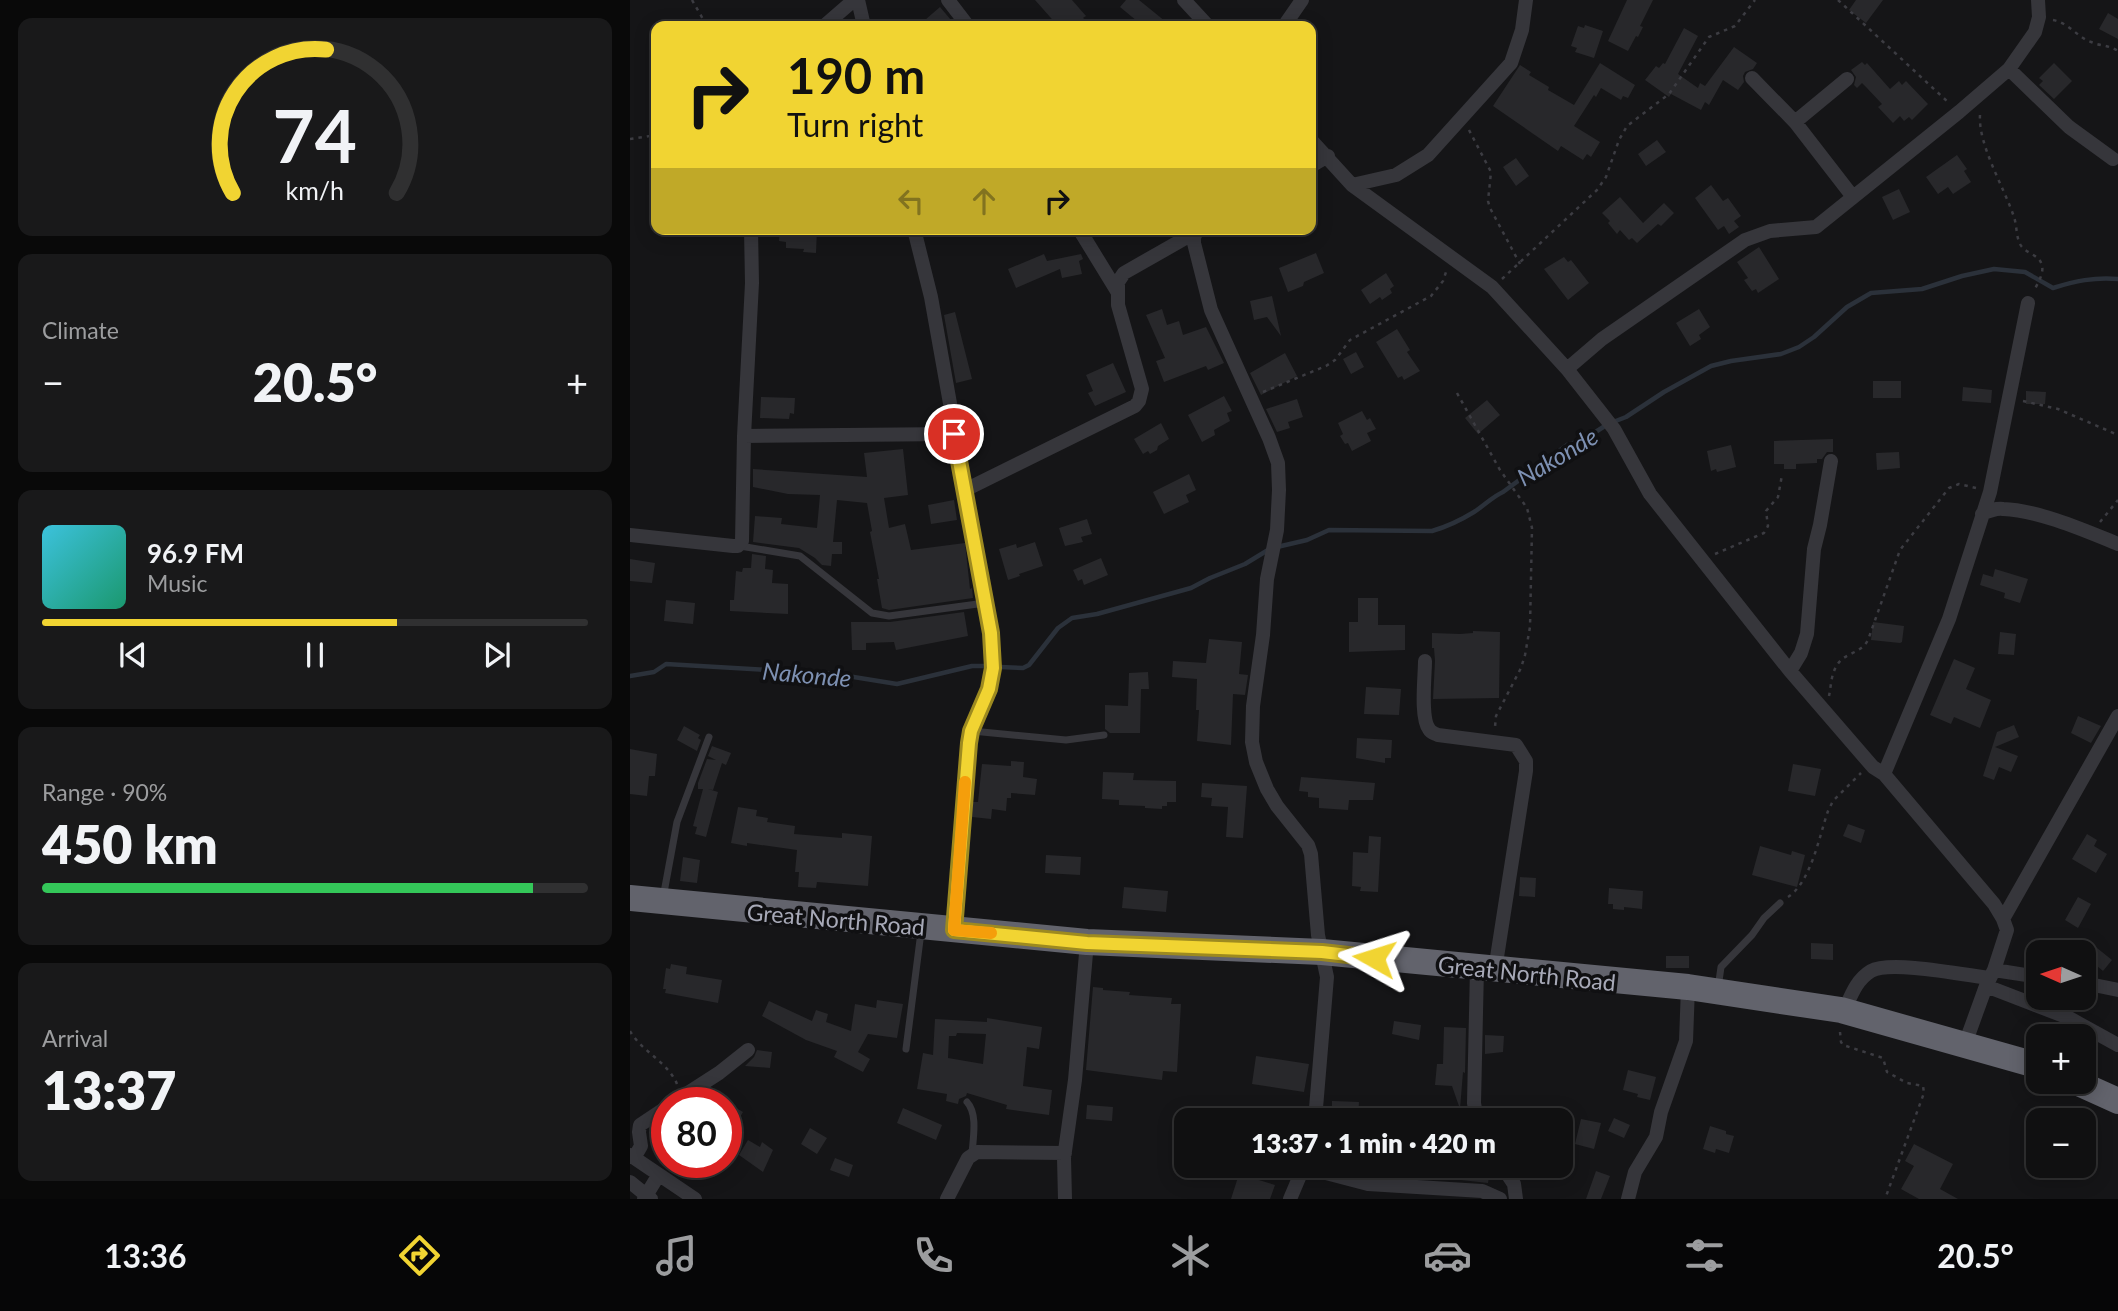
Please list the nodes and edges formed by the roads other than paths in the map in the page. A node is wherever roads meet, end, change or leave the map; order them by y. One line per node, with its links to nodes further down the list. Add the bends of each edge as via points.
1 (856, 0): 7 (street); 8 (street)
2 (948, 0): 9 (street)
3 (1184, 0): 10 (street)
4 (1302, 0): 11 (street)
5 (1526, 0): 20 (street, via 1522,30 1510,63 1428,155 1396,175)
6 (2038, 0): 12 (street, via 2035,32)
7 (830, 21)
8 (862, 21)
9 (964, 21)
10 (1203, 21)
11 (1287, 21)
12 (2009, 69): 18 (street, via 2069,127); 21 (street)
13 (1752, 78): 15 (street)
14 (1847, 79): 15 (street)
15 (1795, 122): 21 (street)
16 (1316, 144): 17 (street)
17 (1328, 156): 19 (street); 20 (street)
18 (2113, 159)
19 (1316, 163)
20 (1352, 185): 29 (street, via 1492,287)
21 (1853, 197): 29 (street, via 1816,227 1745,240 1602,339)
22 (751, 235): 31 (street)
23 (916, 235): 30 (street)
24 (1083, 235): 27 (street)
25 (1190, 235): 27 (street, via 1124,273)
26 (1196, 235): 53 (street, via 1194,243 1211,310 1278,463 1277,530 1267,579 1252,742 1267,789 1308,845)
27 (1117, 291): 33 (street, via 1142,390 1139,401)
28 (2028, 303): 34 (street)
29 (1567, 369): 40 (street, via 1614,429 1650,494)
30 (954, 434): 31 (street); 33 (street)
31 (744, 436): 37 (street, via 742,541)
32 (1831, 461): 40 (street, via 1814,549 1807,634)
33 (965, 490): 38 (street)
34 (1982, 514): 36 (street, via 2002,508 2021,512); 45 (street, via 1950,619)
35 (630, 536): 37 (street)
36 (2118, 544)
37 (738, 546): 38 (lane, via 800,556 880,616)
38 (986, 603): 42 (street, via 993,668)
39 (1425, 661): 54 (street, via 1428,728 1438,735 1516,745 1526,761)
40 (1790, 671): 45 (street)
41 (2118, 716): 49 (street)
42 (971, 731): 43 (lane, via 1066,740); 51 (street)
43 (1104, 736)
44 (709, 737): 47 (lane, via 677,822)
45 (1879, 771): 49 (street)
46 (630, 898): 47 (highway, Great North Road)
47 (662, 902): 50 (highway, Great North Road)
48 (1780, 903): 60 (lane, via 1721,967)
49 (2004, 919): 56 (street, via 2007,930)
50 (922, 927): 51 (highway, Great North Road); 64 (lane)
51 (954, 930): 52 (highway, Great North Road)
52 (1087, 943): 53 (highway, Great North Road); 74 (street)
53 (1322, 952): 54 (highway, Great North Road); 71 (street, via 1327,977)
54 (1486, 969): 58 (highway, Great North Road); 72 (street)
55 (2026, 977): 56 (street)
56 (1990, 978): 61 (street, via 1882,967 1867,974); 62 (street); 63 (street)
57 (2096, 985): 59 (street)
58 (1688, 988): 60 (highway, Great North Road); 91 (street, via 1686,1041 1656,1137 1635,1172)
59 (2118, 990)
60 (1717, 992): 61 (highway, Great North Road)
61 (1842, 1010): 62 (highway, Great North Road)
62 (1965, 1044): 66 (highway, Great North Road)
63 (2118, 1045)
64 (906, 1049)
65 (748, 1050): 67 (street)
66 (2026, 1062)
67 (696, 1087)
68 (2096, 1091): 69 (highway)
69 (2118, 1101)
70 (967, 1102): 75 (lane, via 973,1115)
71 (1316, 1108)
72 (1475, 1108)
73 (651, 1118): 76 (street, via 640,1125 641,1146)
74 (1065, 1153): 75 (street); 87 (street)
75 (972, 1154): 86 (street)
76 (632, 1156): 77 (street)
77 (651, 1171)
78 (657, 1178): 84 (street)
79 (661, 1178): 85 (street)
80 (1299, 1178): 88 (street)
81 (1347, 1178): 89 (street, via 1368,1184 1477,1191)
82 (1510, 1178): 90 (street)
83 (630, 1182): 84 (street)
84 (647, 1198)
85 (695, 1199)
86 (947, 1199)
87 (1065, 1199)
88 (1290, 1199)
89 (1500, 1199)
90 (1516, 1199)
91 (1628, 1199)

